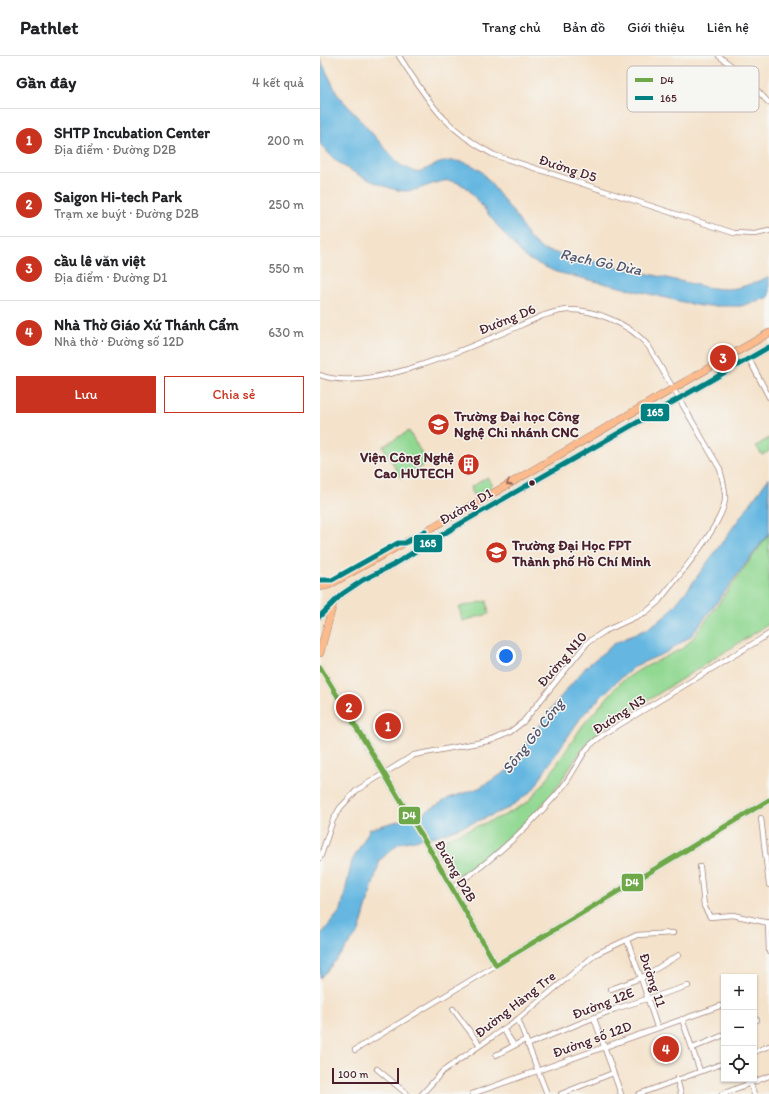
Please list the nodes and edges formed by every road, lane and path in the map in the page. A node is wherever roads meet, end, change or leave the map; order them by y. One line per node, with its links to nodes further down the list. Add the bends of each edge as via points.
1 (399, 56): 6 (street, Đường D5, via 441,116 460,134 494,155 734,233 755,234)
2 (719, 56): 3 (street)
3 (731, 66)
4 (759, 92): 5 (street)
5 (769, 103)
6 (769, 231)
7 (769, 329): 12 (main road, Đường D1, via 696,371)
8 (769, 333): 12 (main road, Đường D1)
9 (769, 348): 10 (main road, Đường D1)
10 (749, 359): 14 (street); 15 (main road, Đường D1)
11 (320, 375): 13 (street, Đường D6, via 348,380 393,374 433,361 542,316 572,310 618,323 636,333 649,347)
12 (691, 378): 13 (main road, Đường D1)
13 (672, 389): 15 (street, Đường N10); 16 (main road, Đường D1)
14 (769, 397)
15 (679, 400): 17 (main road, Đường D1); 25 (street, Đường N10, via 720,469 725,499 716,525 658,602 646,612 604,631 588,642 523,722 510,732 493,740 414,755)
16 (526, 473): 17 (main road); 18 (main road, Đường D1, one-way to 18)
17 (532, 483): 20 (main road, Đường D1, via 363,580)
18 (405, 543): 19 (main road, Đường D1, via 398,543); 19 (main road, Đường D1, via 329,585)
19 (321, 585)
20 (333, 602): 21 (main road, Đường D1); 23 (main road)
21 (320, 616)
22 (769, 634): 34 (street, Đường N3, via 604,734 586,749 557,794 486,863)
23 (320, 653)
24 (320, 667): 25 (street, Đường D2B)
25 (383, 773): 30 (street, Đường N10, via 357,790 340,808 333,820); 34 (street, Đường D2B)
26 (769, 800): 40 (street)
27 (761, 818): 28 (street)
28 (763, 831): 29 (street); 32 (street)
29 (769, 831)
30 (320, 858)
31 (700, 867): 35 (street, via 704,906 710,917 733,915)
32 (768, 872): 33 (street)
33 (769, 886)
34 (452, 887): 40 (street, Đường D2B)
35 (768, 923): 38 (street)
36 (673, 933): 37 (street, Đường Hàng Tre, via 637,935)
37 (627, 940): 41 (street, Đường 11); 47 (street, Đường Hàng Tre, via 596,954)
38 (769, 952)
39 (679, 955): 41 (street)
40 (496, 965): 60 (street)
41 (641, 978): 43 (street); 44 (street, Đường 11)
42 (688, 986): 44 (street, Đường 12E)
43 (611, 989)
44 (648, 998): 48 (street, Đường 12E); 50 (street, Đường 11)
45 (720, 1006): 49 (street, Đường số 12D)
46 (453, 1009): 54 (street)
47 (518, 1018): 51 (street, Đường Hàng Tre); 53 (street)
48 (594, 1018): 56 (street, Đường 12E); 57 (street)
49 (682, 1019): 50 (street, Đường số 12D); 59 (street)
50 (657, 1027): 57 (street, Đường số 12D)
51 (502, 1029): 54 (street, Đường Hàng Tre); 55 (street)
52 (721, 1036): 59 (street)
53 (526, 1040): 55 (street); 56 (street)
54 (480, 1045): 73 (street, Đường Hàng Tre, via 443,1071)
55 (514, 1045): 62 (street)
56 (528, 1045): 65 (street)
57 (605, 1046): 65 (street, Đường số 12D); 67 (street)
58 (769, 1046): 61 (street)
59 (693, 1048): 66 (street)
60 (355, 1050)
61 (757, 1051)
62 (496, 1056)
63 (721, 1064): 66 (street)
64 (377, 1069): 72 (street)
65 (538, 1070): 74 (street, Đường số 12D); 75 (street)
66 (700, 1071): 69 (street)
67 (613, 1073): 76 (street); 77 (street)
68 (769, 1076): 70 (street)
69 (677, 1080): 78 (street); 79 (street)
70 (757, 1080)
71 (750, 1082): 80 (street); 81 (street)
72 (407, 1094)
73 (422, 1094)
74 (472, 1094)
75 (547, 1094)
76 (561, 1094)
77 (621, 1094)
78 (639, 1094)
79 (681, 1094)
80 (722, 1094)
81 (754, 1094)

